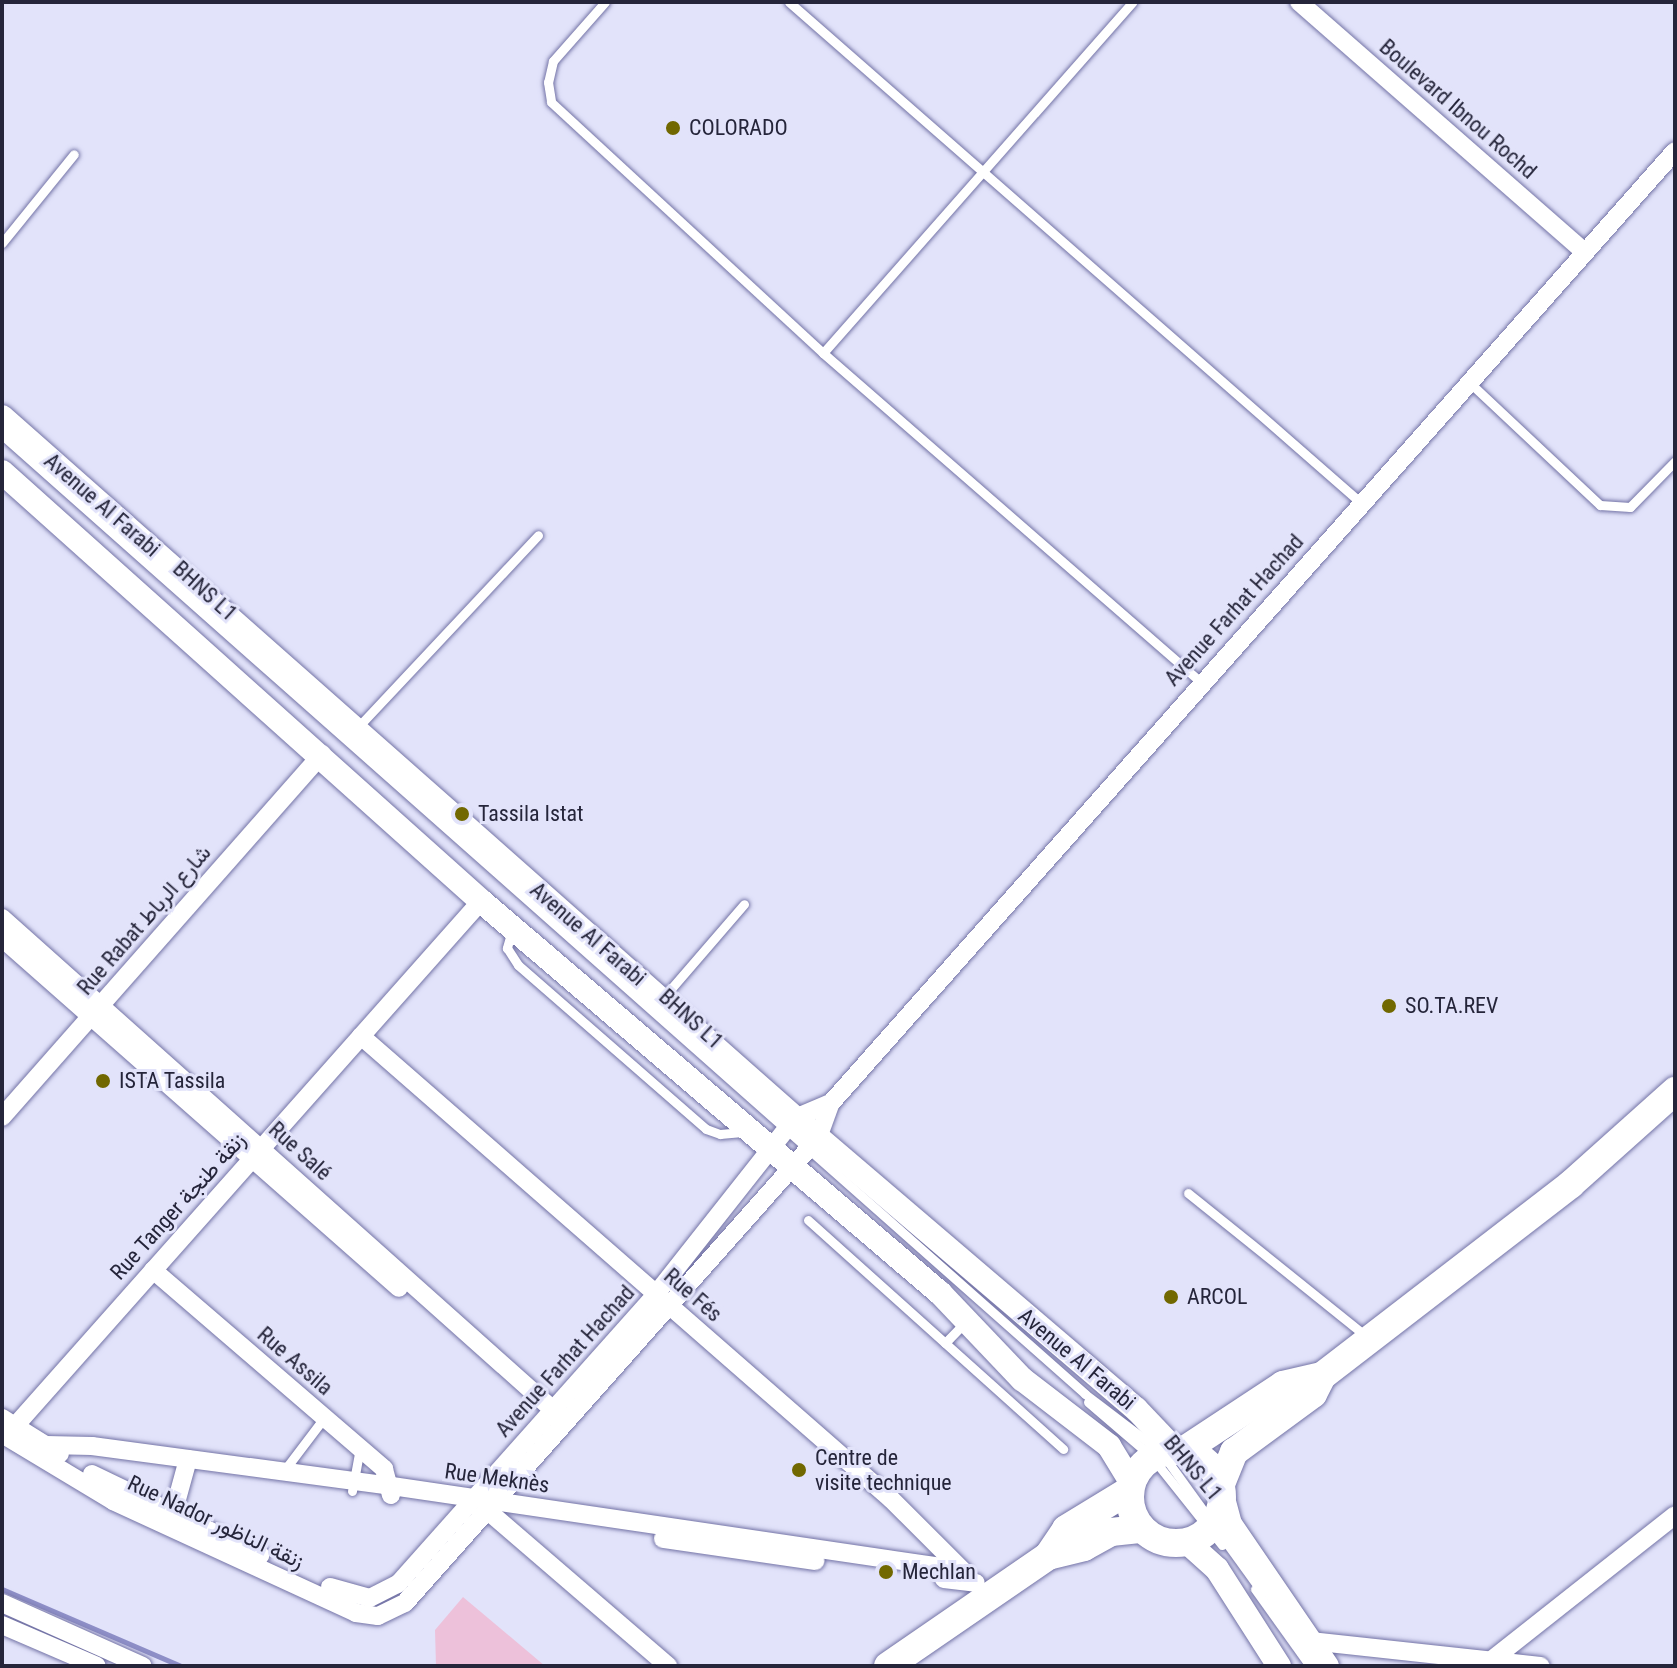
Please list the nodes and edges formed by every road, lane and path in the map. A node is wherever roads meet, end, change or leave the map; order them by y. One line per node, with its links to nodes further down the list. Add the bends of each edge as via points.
1 (605, 2): 10 (lane, via 553,61 551,102)
2 (789, 2): 7 (lane)
3 (1132, 2): 7 (lane)
4 (1299, 2): 9 (street, Boulevard Ibnou Rochd)
5 (1675, 151): 9 (street, Avenue Farhat Hachad)
6 (74, 154): 8 (lane)
7 (985, 170): 10 (lane); 16 (lane, via 1042,226)
8 (2, 243)
9 (1585, 252): 11 (street, Avenue Farhat Hachad)
10 (823, 353): 18 (lane)
11 (1469, 382): 14 (lane, via 1600,505 1630,507); 16 (street, Avenue Farhat Hachad)
12 (2, 417): 19 (street, Avenue Al Farabi)
13 (2, 437): 31 (lane, BHNS L1)
14 (1675, 461)
15 (2, 472): 20 (street, Avenue Al Farabi)
16 (1361, 503): 18 (street, Avenue Farhat Hachad)
17 (538, 535): 19 (lane)
18 (1202, 683): 29 (street, Avenue Farhat Hachad)
19 (355, 730): 25 (street, Avenue Al Farabi)
20 (322, 754): 21 (street, Avenue Al Farabi); 26 (street, Rue Rabat شارع الرباط)
21 (481, 901): 27 (street, Rue Tanger زنقة طنجة); 32 (street, Avenue Al Farabi)
22 (744, 904): 25 (lane)
23 (2, 918): 26 (street, Rue Salé)
24 (2, 938): 26 (street, Rue Salé)
25 (662, 999): 31 (street, Avenue Al Farabi)
26 (96, 1011): 30 (street, Rue Rabat شارع الرباط); 34 (street, Rue Salé)
27 (361, 1036): 34 (street, Rue Tanger زنقة طنجة); 38 (street, Rue Fés)
28 (1673, 1098): 40 (main road)
29 (831, 1103): 31 (street, Avenue Farhat Hachad); 33 (street, Avenue Farhat Hachad)
30 (2, 1117)
31 (790, 1125): 32 (street, Avenue Farhat Hachad); 33 (street, Avenue Al Farabi)
32 (770, 1149): 33 (street, Avenue Al Farabi); 38 (street, Avenue Farhat Hachad)
33 (807, 1151): 38 (street, Avenue Farhat Hachad); 39 (street, Avenue Al Farabi); 48 (street, Avenue Al Farabi, via 1136,1409)
34 (256, 1154): 37 (street, Rue Tanger زنقة طنجة); 44 (street, Rue Salé)
35 (1188, 1193): 40 (lane)
36 (808, 1220): 41 (lane)
37 (153, 1270): 43 (street, Rue Assila); 45 (street, Rue Tanger زنقة طنجة)
38 (662, 1300): 44 (street, Avenue Farhat Hachad); 61 (street, Rue Fés, via 891,1499)
39 (964, 1323): 41 (lane); 53 (street, Avenue Al Farabi, via 1022,1379 1109,1446)
40 (1371, 1340): 42 (main road)
41 (945, 1343): 47 (lane)
42 (1322, 1376): 48 (main road, via 1283,1385); 57 (main road, via 1313,1394 1234,1452)
43 (324, 1418): 46 (street, Rue Assila); 51 (lane)
44 (557, 1418): 55 (street, Avenue Farhat Hachad)
45 (6, 1428): 49 (street, Rue Nador زنقة الناظور); 49 (street, Rue Nador زنقة الناظور, via 24,1446)
46 (360, 1448): 52 (lane); 54 (street, Rue Assila, via 384,1469)
47 (1063, 1449)
48 (1168, 1452): 53 (main road); 57 (lane, BHNS L1); 57 (main road, via 1204,1460)
49 (52, 1453): 50 (street, Rue Meknès); 56 (street, Rue Nador زنقة الناظور); 63 (street, Rue Nador زنقة الناظور, via 113,1501 356,1613 386,1615)
50 (187, 1464): 51 (street, Rue Meknès); 52 (street, Rue Meknès); 56 (street)
51 (283, 1472): 52 (street, Rue Meknès)
52 (353, 1486): 54 (street, Rue Meknès)
53 (1130, 1486): 59 (main road, via 1133,1516); 60 (main road, via 1066,1529)
54 (392, 1491): 55 (street, Rue Meknès)
55 (481, 1505): 61 (street, Rue Meknès); 62 (street, Avenue Farhat Hachad); 63 (street, Avenue Farhat Hachad); 71 (street)
56 (173, 1514): 62 (street, Rue Nador زنقة الناظور, via 348,1596 370,1598)
57 (1211, 1515): 59 (main road, via 1165,1542); 66 (street, via 1230,1524); 72 (street, via 1217,1569); 73 (lane, BHNS L1)
58 (1675, 1515): 67 (street)
59 (1142, 1529): 60 (main road, via 1111,1532 1084,1547)
60 (1048, 1556): 61 (main road)
61 (976, 1583): 68 (main road)
62 (398, 1584)
63 (416, 1594)
64 (2, 1603): 70 (street)
65 (2, 1625): 69 (street)
66 (1310, 1641): 67 (street); 74 (street)
67 (1489, 1663): 75 (street)
68 (893, 1665)
69 (97, 1666)
70 (143, 1666)
71 (668, 1666)
72 (1279, 1666)
73 (1313, 1666)
74 (1327, 1666)
75 (1541, 1666)

